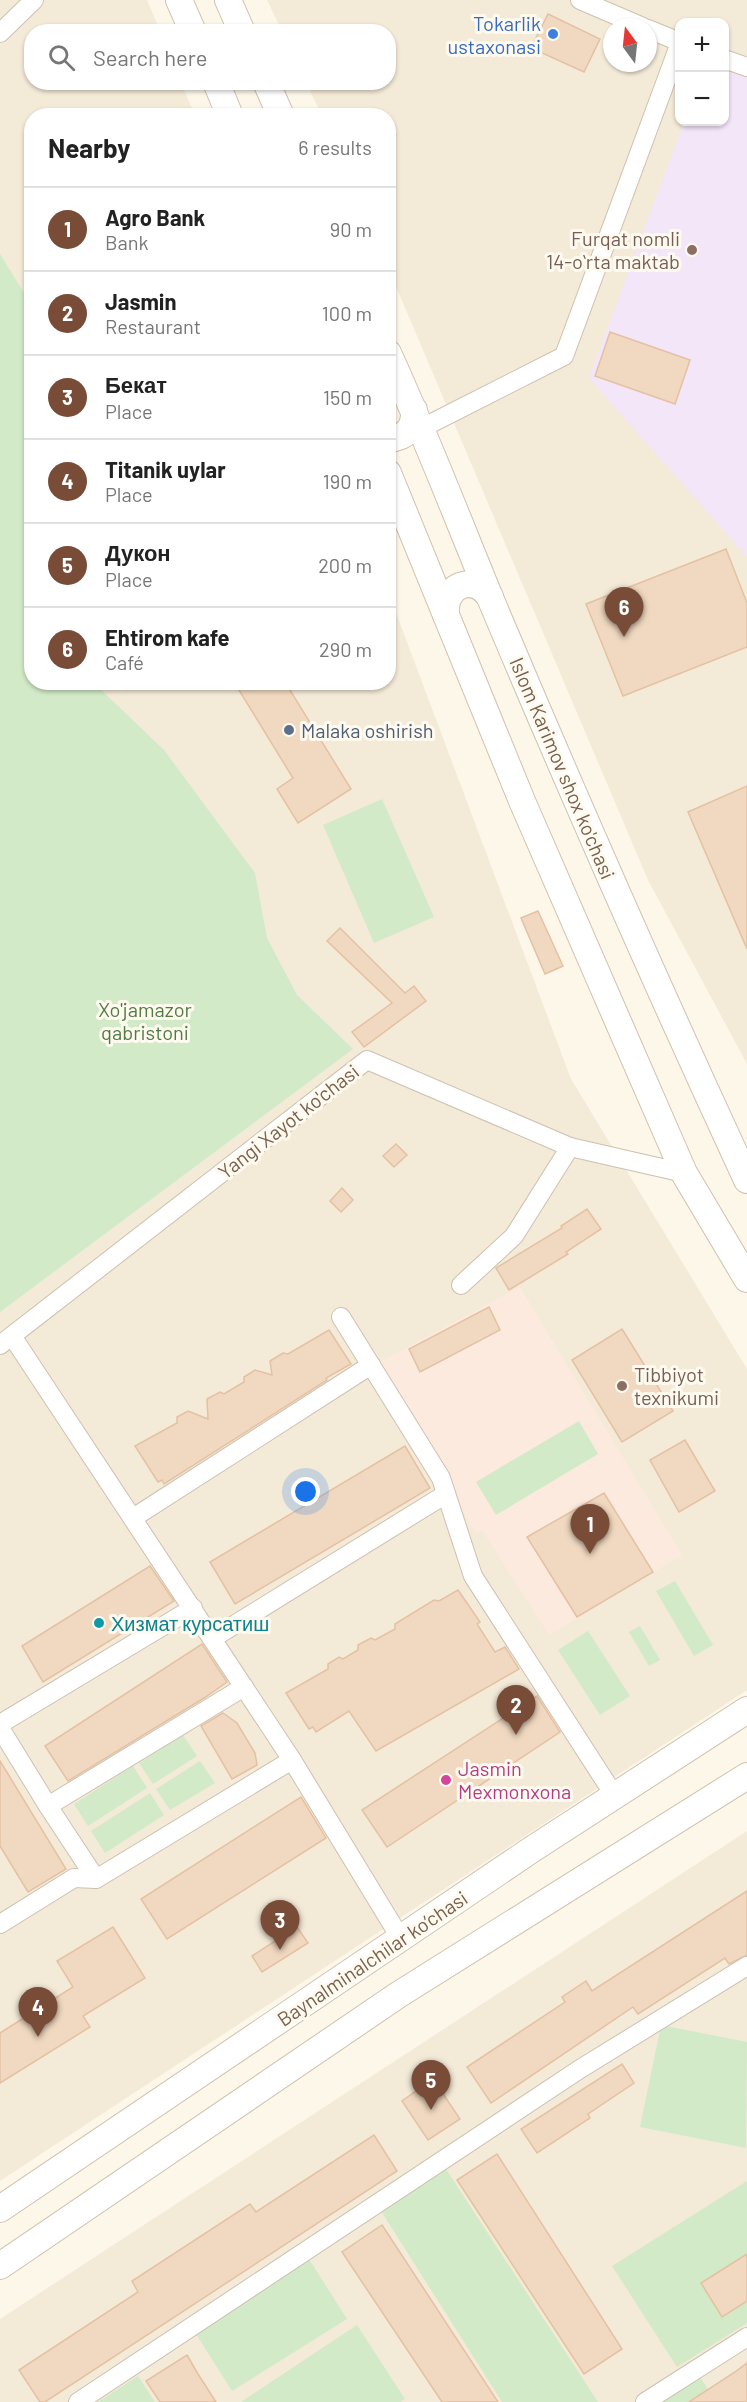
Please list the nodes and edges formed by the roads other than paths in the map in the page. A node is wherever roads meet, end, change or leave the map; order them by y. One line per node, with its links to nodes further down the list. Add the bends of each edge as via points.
1 (34, 0): 8 (street)
2 (179, 0): 6 (main road)
3 (228, 0): 7 (main road)
4 (580, 0): 5 (street)
5 (623, 18)
6 (190, 24)
7 (238, 24)
8 (0, 33)
9 (657, 33): 10 (street)
10 (675, 41)
11 (675, 56): 19 (street, via 564,356)
12 (729, 61): 13 (street)
13 (747, 68)
14 (220, 90): 16 (main road)
15 (270, 90): 17 (main road)
16 (227, 108)
17 (277, 108)
18 (396, 371): 19 (main road, Islom Karimov shox ko'chasi)
19 (418, 419): 20 (main road, via 409,431); 22 (main road, Islom Karimov shox ko'chasi)
20 (396, 437)
21 (396, 493): 23 (main road)
22 (490, 597): 23 (main road, via 481,587 460,586 446,601); 26 (main road, Islom Karimov shox ko'chasi, via 668,1010)
23 (446, 615): 25 (main road)
24 (570, 1148): 25 (street, Yangi Xayot ko'chasi); 28 (street, via 514,1236); 30 (street, Yangi Xayot ko'chasi, via 367,1059)
25 (684, 1173): 27 (main road)
26 (747, 1180)
27 (747, 1279)
28 (461, 1285)
29 (341, 1317): 31 (street)
30 (6, 1341): 33 (street)
31 (371, 1365): 32 (street, via 441,1478); 33 (street)
32 (446, 1494): 35 (street); 41 (street, via 473,1576)
33 (134, 1518): 34 (street)
34 (193, 1608): 35 (street); 38 (street)
35 (213, 1638): 36 (street)
36 (244, 1687): 39 (street); 42 (street)
37 (747, 1710): 41 (main road, Baynalminalchilar ko’chasi)
38 (0, 1726): 42 (street)
39 (292, 1760): 43 (street); 45 (street)
40 (747, 1776): 48 (main road, via 398,1995)
41 (614, 1795): 45 (main road, Baynalminalchilar ko’chasi)
42 (48, 1806): 43 (street)
43 (96, 1879): 44 (street, via 74,1878)
44 (0, 1924)
45 (401, 1939): 47 (main road, Baynalminalchilar ko’chasi)
46 (747, 1966): 50 (street, via 580,2069)
47 (0, 2208)
48 (0, 2266)
49 (747, 2337): 51 (street)
50 (78, 2402)
51 (645, 2402)

